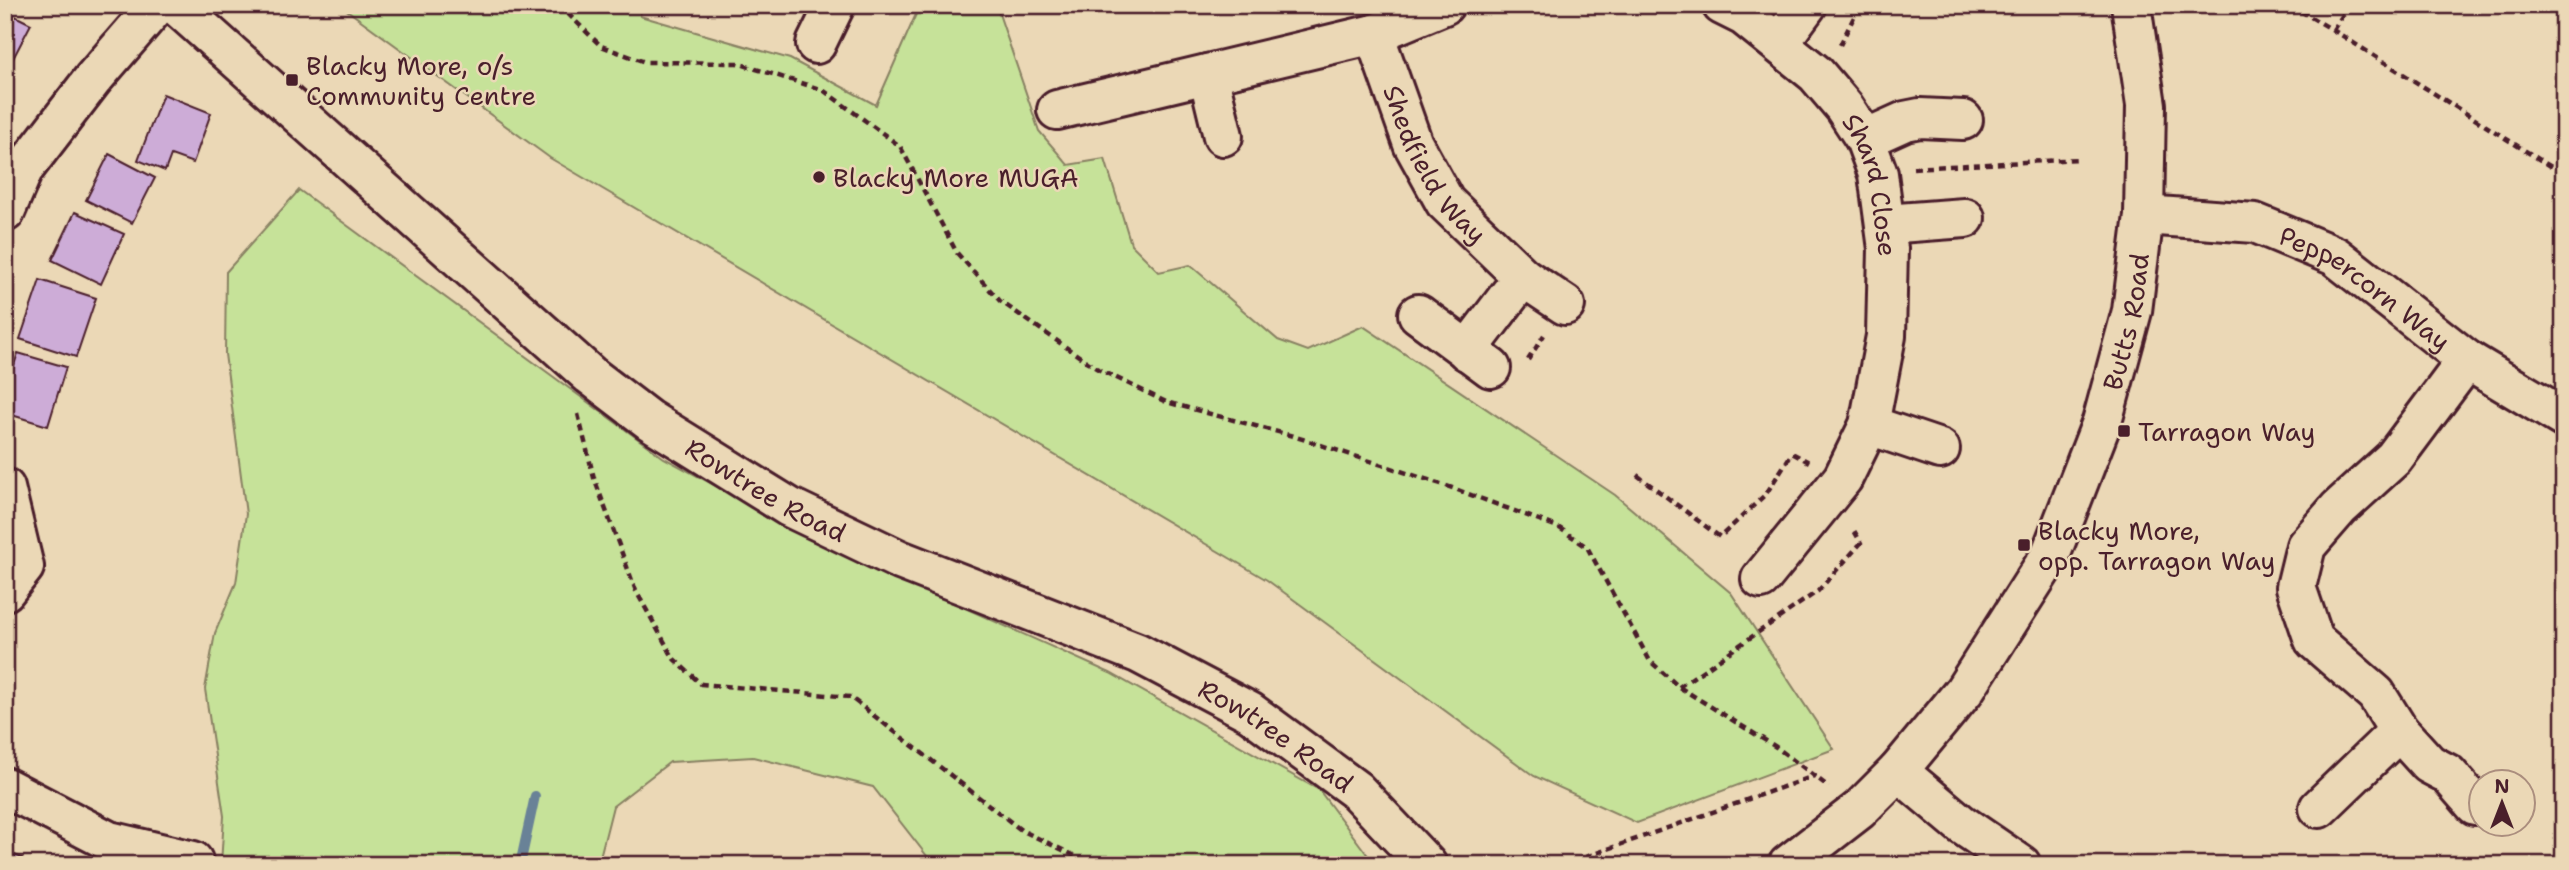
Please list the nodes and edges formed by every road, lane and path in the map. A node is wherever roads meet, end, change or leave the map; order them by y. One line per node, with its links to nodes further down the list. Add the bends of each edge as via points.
1 (157, 5): 21 (street)
2 (176, 5): 32 (street, Rowtree Road)
3 (559, 5): 43 (path, via 601,46 645,62 737,63 823,90 900,146 957,253 1000,301 1096,368 1166,402 1305,440 1558,527 1587,547 1650,660 1679,687)
4 (835, 5): 14 (street)
5 (1444, 5): 12 (street)
6 (1723, 5): 13 (street, Shard Close)
7 (1807, 5): 13 (street)
8 (2131, 5): 24 (street, Butts Road, via 2146,105)
9 (2290, 5): 11 (path)
10 (2349, 5): 11 (path)
11 (2333, 30): 22 (path)
12 (1374, 34): 15 (street); 27 (street, Shedfield Way, via 1413,144 1445,202)
13 (1779, 43): 19 (street, Shard Close, via 1816,74 1844,107)
14 (816, 44)
15 (1208, 74): 16 (street); 18 (street)
16 (1057, 110)
17 (1963, 120): 19 (street, via 1913,119)
18 (1223, 136)
19 (1872, 157): 20 (path, via 1899,169); 26 (street, Shard Close)
20 (2080, 159)
21 (14, 164): 23 (street)
22 (2564, 176)
23 (5, 212)
24 (2144, 215): 31 (street, Peppercorn Way, via 2255,223 2335,256); 42 (street, Butts Road, via 2132,311 2102,422 2050,556 1964,691)
25 (1965, 218): 26 (street)
26 (1885, 224): 34 (street, Shard Close, via 1886,336)
27 (1524, 277): 28 (street, Shedfield Way); 30 (street)
28 (1565, 304): 30 (path)
29 (1418, 314): 30 (street)
30 (1491, 354)
31 (2466, 360): 33 (street, Peppercorn Way); 41 (street, via 2394,458 2339,508 2306,546 2296,587 2314,640 2376,694)
32 (590, 375): 49 (path, via 576,405 594,478 636,591 674,659 701,684 850,697 1021,830); 50 (street, Rowtree Road, via 649,420 789,507 900,559 1138,653 1250,712 1356,790)
33 (2564, 418)
34 (1869, 425): 35 (street); 37 (street, Shard Close)
35 (1940, 449)
36 (1637, 475): 37 (path, via 1720,537 1766,494 1792,453)
37 (1843, 478): 39 (street, Shard Close)
38 (5, 488): 40 (street, via 24,567)
39 (1761, 579)
40 (5, 591)
41 (2399, 731): 45 (street); 46 (street)
42 (1898, 771): 47 (street, Butts Road); 53 (street, via 1961,824)
43 (1815, 776): 47 (path); 51 (path)
44 (5, 787): 48 (street, via 108,841)
45 (2468, 797)
46 (2319, 808)
47 (1859, 810): 52 (street, Butts Road)
48 (193, 861)
49 (1094, 865)
50 (1427, 865)
51 (1563, 865)
52 (1788, 865)
53 (2021, 865)

